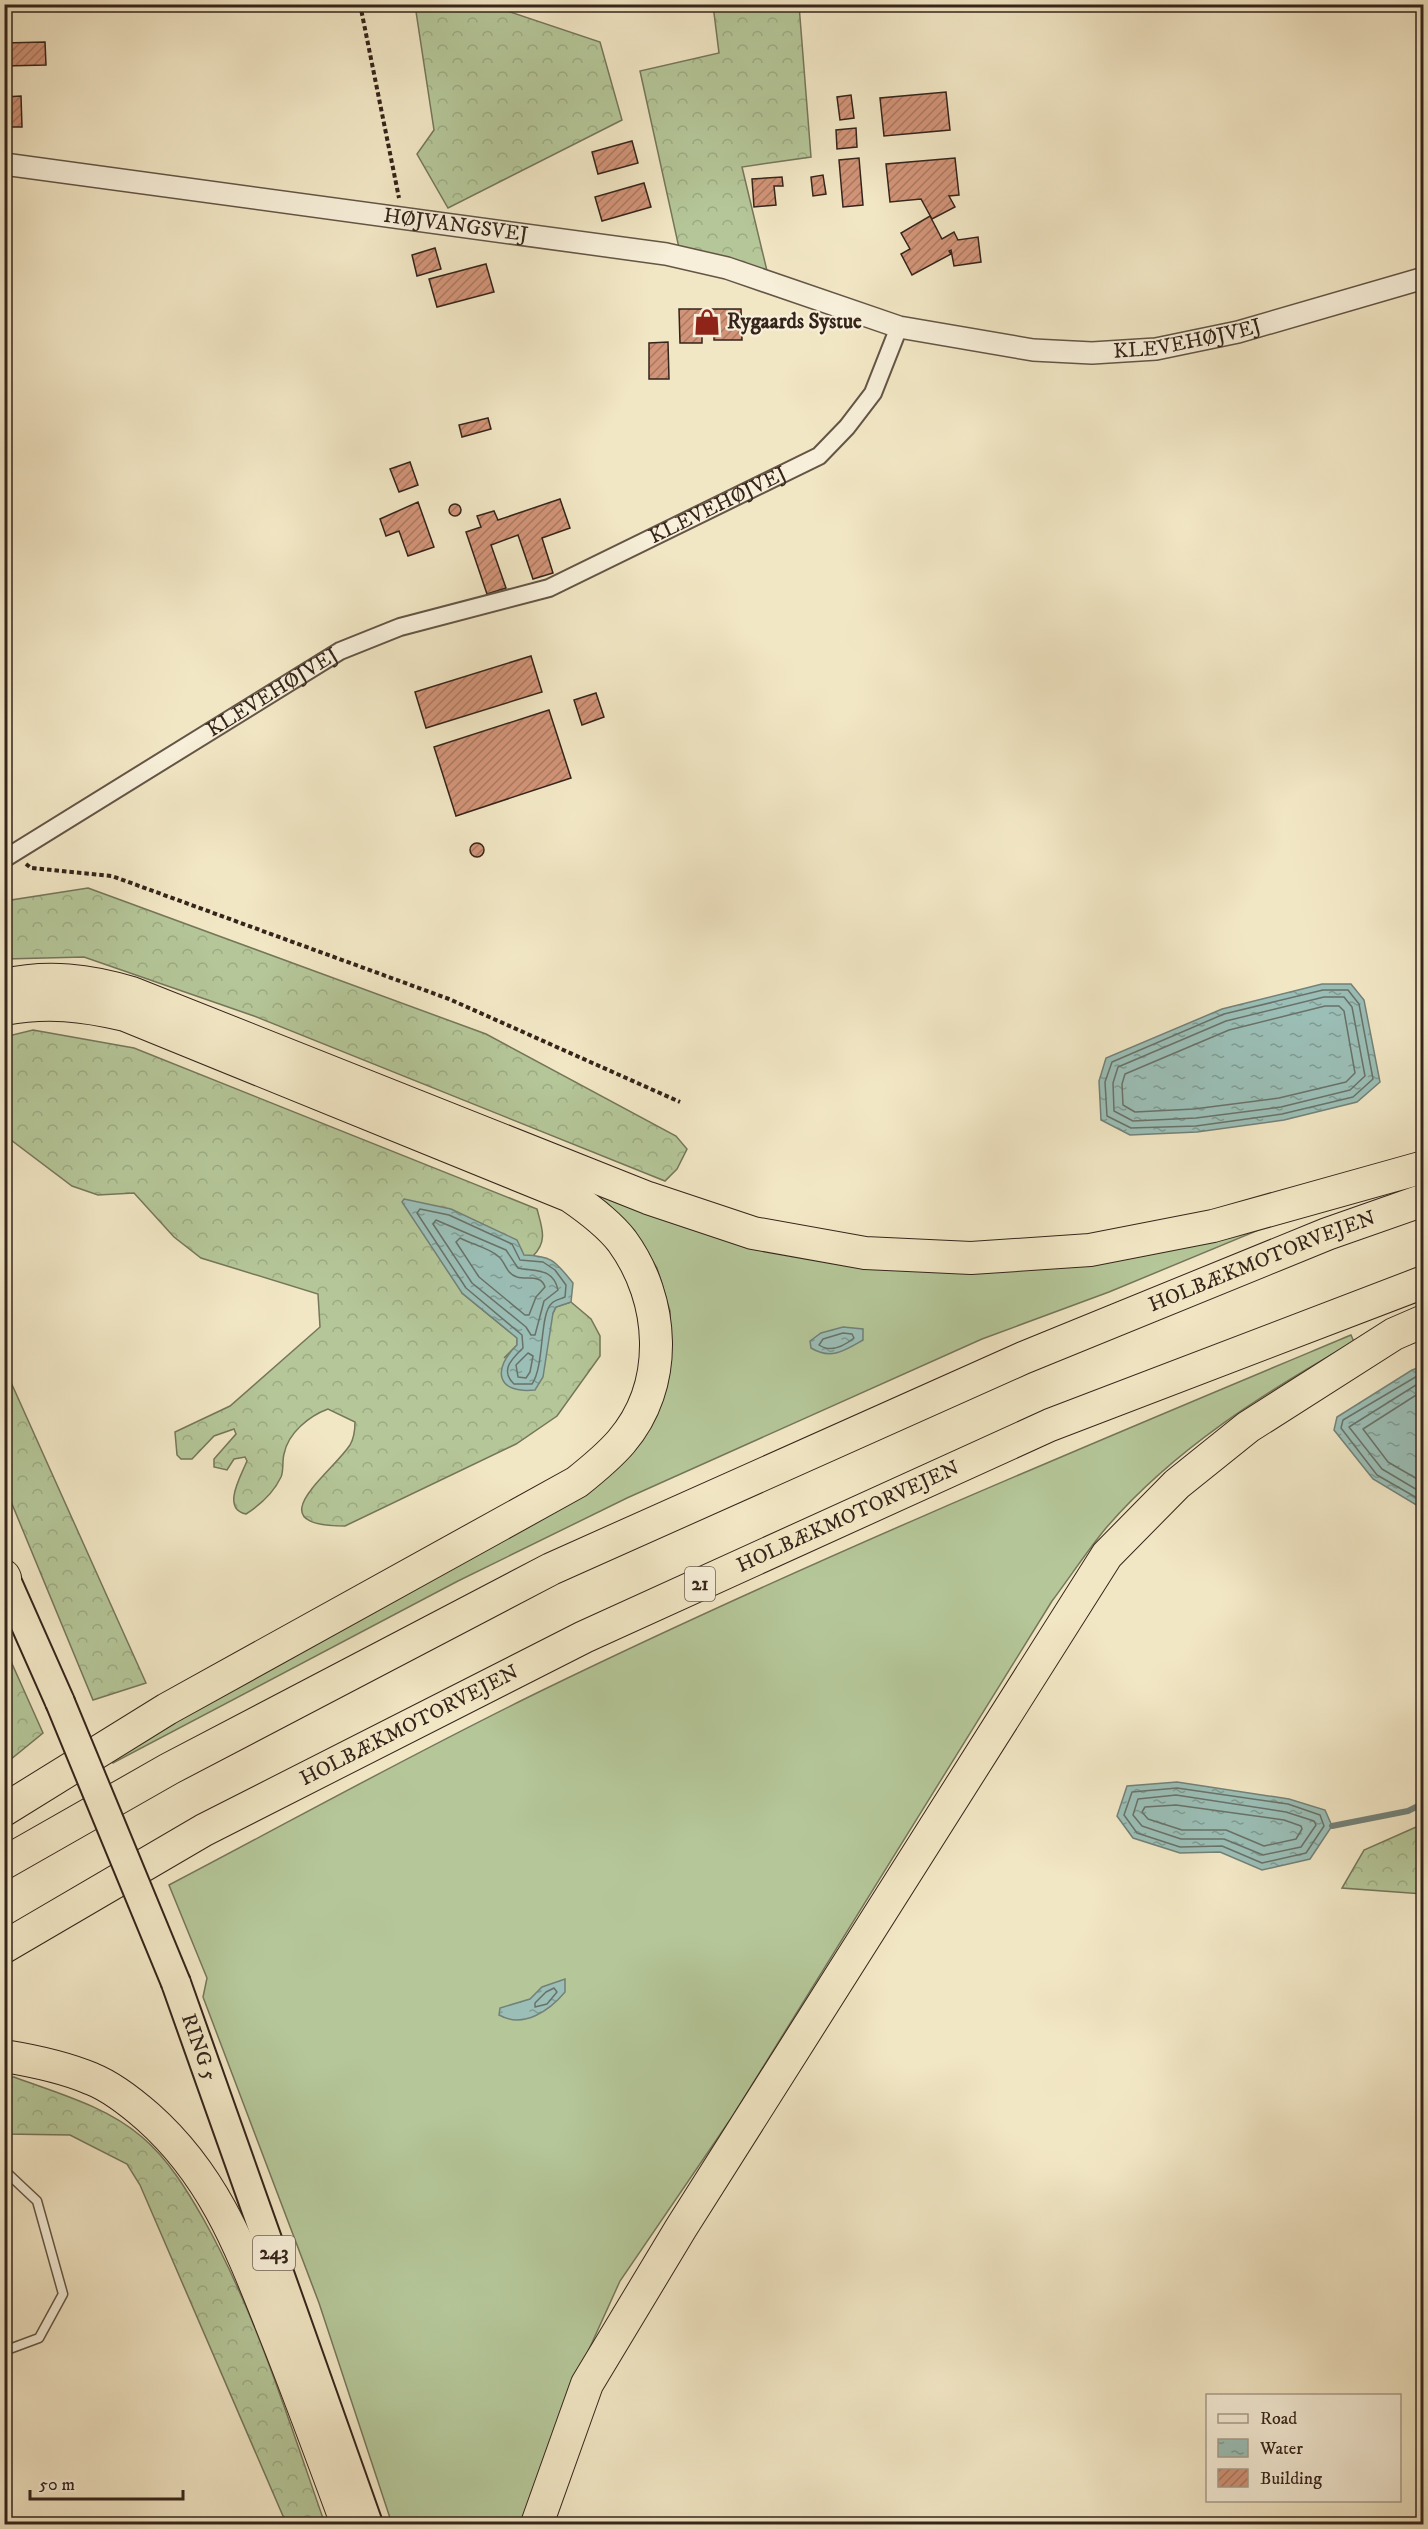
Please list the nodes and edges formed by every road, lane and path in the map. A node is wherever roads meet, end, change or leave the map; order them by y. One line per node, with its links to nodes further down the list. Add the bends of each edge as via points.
1 (360, 4): 3 (path)
2 (4, 164): 3 (street, HØJVANGSVEJ)
3 (403, 220): 5 (street, HØJVANGSVEJ, via 677,257 727,268)
4 (1424, 278): 5 (street, KLEVEHØJVEJ, via 1238,332 1156,349 1092,353 1033,350)
5 (899, 327): 6 (street, KLEVEHØJVEJ, via 873,393 848,427 819,456 549,588 400,627 340,651)
6 (9, 856): 9 (path, via 31,868 112,876 449,999)
7 (4, 985): 10 (highway, via 66,979 132,993 648,1198 753,1233 865,1253 971,1258 1090,1250 1213,1226)
8 (4, 1009): 15 (highway, via 64,1003 125,1015 570,1196 601,1218 639,1270 654,1313 657,1345 652,1379 636,1419 622,1441 576,1482 166,1709)
9 (680, 1102)
10 (1424, 1167)
11 (1424, 1200): 16 (highway, HOLBÆKMOTORVEJEN, via 1327,1234 1023,1358 551,1569 169,1769)
12 (1424, 1282): 17 (highway, HOLBÆKMOTORVEJEN / 21, via 1050,1425 584,1637 204,1830)
13 (1424, 1321): 23 (highway, via 1395,1334 1248,1427 1177,1484 1107,1555 587,2384)
14 (5, 1577): 22 (highway, RING 5 / 243, bridge, via 176,1983)
15 (4, 1810)
16 (4, 1863)
17 (4, 1947)
18 (4, 2056): 21 (highway, via 49,2064 94,2079 142,2111 172,2138 198,2171 219,2203 244,2255)
19 (4, 2170): 20 (lane, via 37,2201 63,2294 39,2338)
20 (4, 2351)
21 (346, 2524)
22 (368, 2524)
23 (537, 2524)

